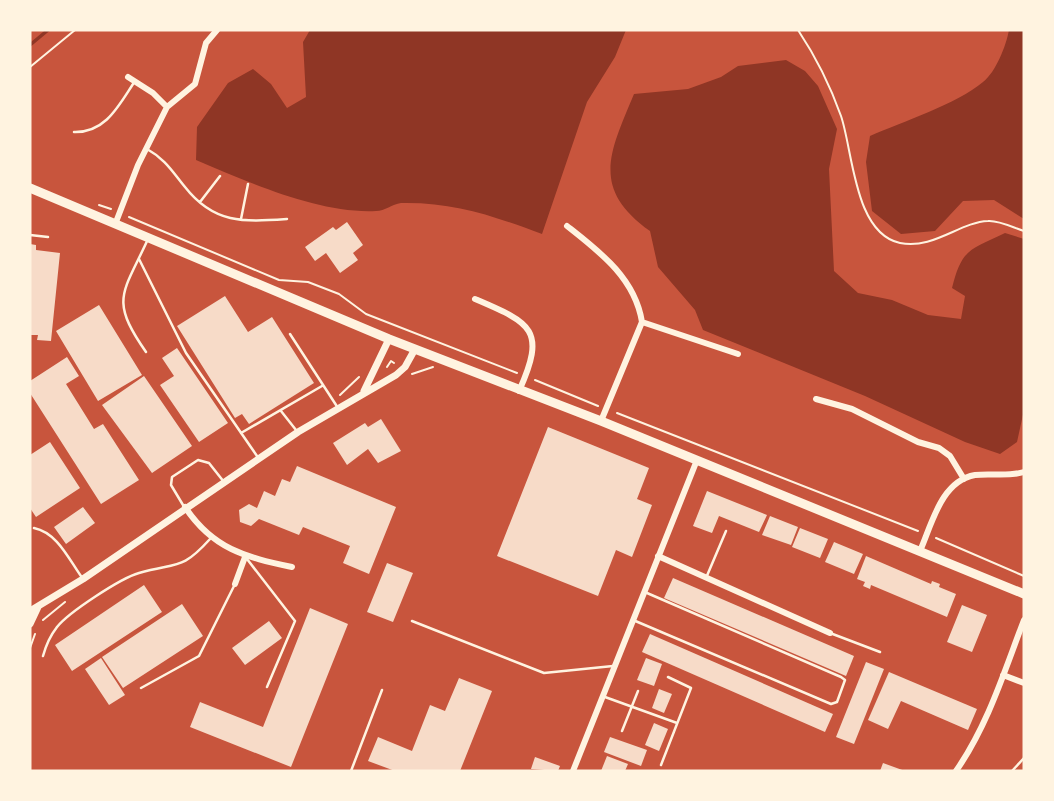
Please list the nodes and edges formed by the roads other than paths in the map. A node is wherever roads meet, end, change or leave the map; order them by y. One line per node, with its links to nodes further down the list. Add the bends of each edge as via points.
1 (217, 30): 4 (street, via 206,43 195,84)
2 (128, 77): 3 (street)
3 (135, 82): 4 (street); 5 (lane, via 106,121 90,132)
4 (167, 107): 6 (street)
5 (74, 132)
6 (147, 149): 10 (lane, via 165,158); 11 (street)
7 (220, 176): 10 (lane)
8 (248, 184): 12 (lane)
9 (30, 188): 11 (main road)
10 (200, 202): 12 (lane, via 223,219)
11 (118, 217): 16 (main road)
12 (241, 219): 13 (lane)
13 (287, 219)
14 (567, 226): 20 (street, via 622,275 639,304)
15 (30, 235): 17 (lane)
16 (149, 236): 18 (lane); 22 (main road)
17 (48, 237)
18 (139, 259): 24 (lane, via 122,306 125,322); 34 (lane, via 186,353)
19 (475, 299): 28 (street, via 511,314 526,326 534,341 534,357)
20 (642, 322): 25 (street); 32 (street)
21 (290, 334): 26 (lane)
22 (389, 339): 23 (main road); 27 (street)
23 (415, 349): 27 (street, via 396,375); 28 (main road)
24 (146, 352)
25 (738, 354)
26 (322, 386): 30 (lane); 31 (lane)
27 (363, 391): 30 (street)
28 (519, 391): 32 (main road)
29 (816, 399): 38 (street, via 852,409 939,448)
30 (338, 408): 33 (street)
31 (281, 411): 33 (lane); 34 (lane)
32 (601, 421): 36 (main road)
33 (298, 432): 35 (street)
34 (241, 433): 35 (lane)
35 (259, 459): 39 (street)
36 (696, 460): 44 (main road); 45 (street)
37 (1024, 472): 38 (street)
38 (964, 479): 44 (street, via 948,490)
39 (224, 482): 40 (street); 40 (lane, via 204,460 172,477 171,485)
40 (185, 508): 43 (street); 49 (street)
41 (34, 528): 49 (lane, via 57,541)
42 (726, 531): 48 (lane)
43 (211, 538): 46 (street); 61 (lane, via 190,561 137,573 80,609 59,624)
44 (920, 551): 52 (main road)
45 (658, 556): 48 (street); 51 (street)
46 (245, 557): 47 (street); 50 (street); 66 (lane, via 295,621)
47 (292, 567)
48 (706, 578): 59 (street)
49 (83, 579): 53 (street)
50 (235, 584): 67 (lane, via 199,656)
51 (644, 591): 55 (street); 55 (lane, via 841,677 845,680 837,702 831,704)
52 (1024, 594)
53 (38, 607): 54 (street); 58 (street)
54 (30, 611)
55 (633, 620): 62 (street)
56 (1024, 620): 63 (street)
57 (412, 621): 62 (lane, via 544,673)
58 (30, 624)
59 (830, 633): 60 (lane)
60 (880, 652)
61 (43, 656)
62 (613, 666): 70 (street)
63 (1003, 675): 65 (street); 78 (street, via 975,744)
64 (668, 677): 72 (lane, via 691,688)
65 (1024, 683)
66 (267, 687)
67 (141, 688)
68 (382, 690): 76 (lane)
69 (638, 691): 71 (lane)
70 (602, 695): 71 (lane); 77 (street)
71 (632, 706): 72 (lane); 73 (lane)
72 (677, 723): 75 (lane)
73 (622, 732)
74 (1024, 758): 79 (lane)
75 (661, 765)
76 (351, 771)
77 (573, 771)
78 (956, 771)
79 (1012, 771)

